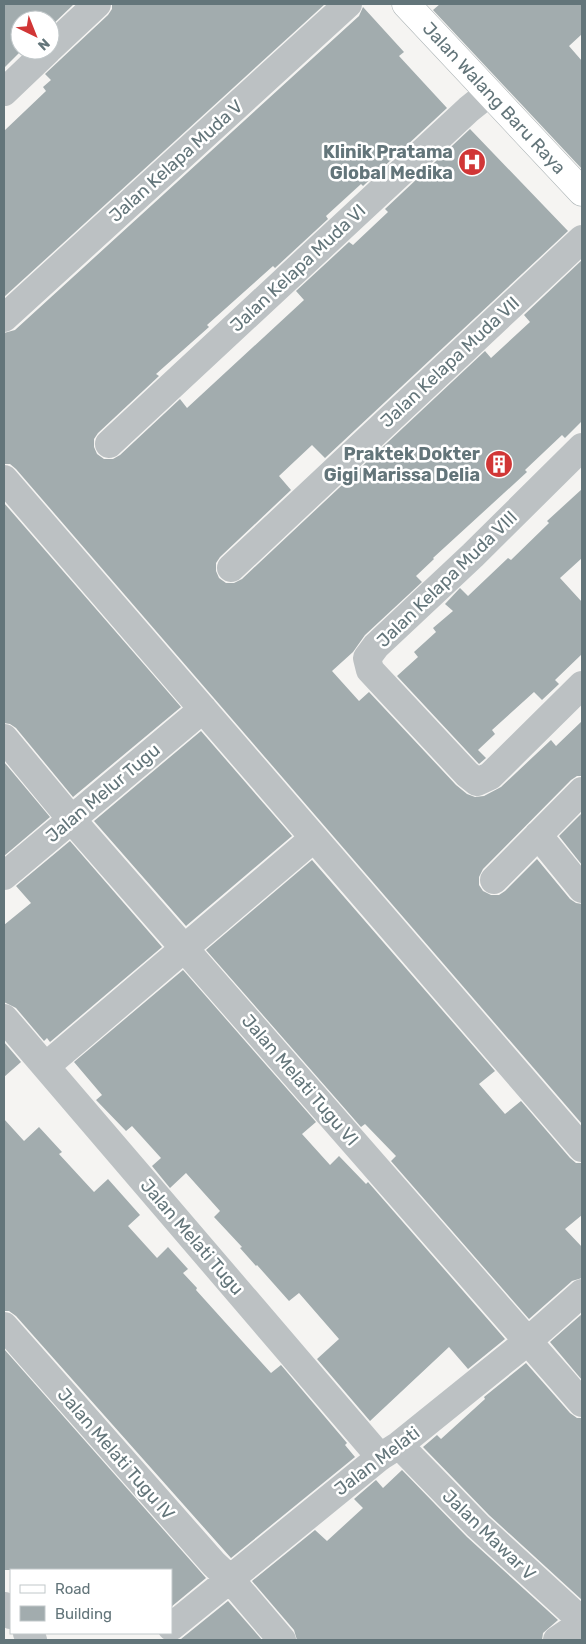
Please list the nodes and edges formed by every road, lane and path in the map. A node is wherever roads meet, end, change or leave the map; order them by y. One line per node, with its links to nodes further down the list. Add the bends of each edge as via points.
1 (97, 4): 4 (street)
2 (348, 4): 10 (street, Jalan Kelapa Muda V)
3 (406, 4): 7 (street, Jalan Walang Baru Raya)
4 (60, 39)
5 (37, 60): 6 (street)
6 (4, 92)
7 (490, 93): 8 (street, Jalan Walang Baru Raya); 11 (street, Jalan Kelapa Muda VI)
8 (582, 192)
9 (582, 239): 14 (street, Jalan Kelapa Muda VII)
10 (4, 318)
11 (109, 444)
12 (582, 448): 15 (street, Jalan Kelapa Muda VIII, via 376,646 368,658 370,670 477,782 490,776)
13 (4, 479): 16 (street)
14 (231, 568)
15 (582, 685)
16 (203, 709): 19 (street, Jalan Melur Tugu); 21 (street)
17 (4, 738): 19 (street, Jalan Melati Tugu VI)
18 (582, 791): 20 (street)
19 (72, 820): 22 (street, Jalan Melur Tugu); 25 (street, Jalan Melati Tugu VI)
20 (538, 835): 23 (street); 24 (street)
21 (314, 838): 25 (street); 28 (street)
22 (4, 876)
23 (494, 880)
24 (582, 889)
25 (184, 948): 27 (street); 31 (street, Jalan Melati Tugu VI)
26 (4, 1018): 27 (street, Jalan Melati Tugu)
27 (46, 1066): 33 (street, Jalan Melati Tugu)
28 (582, 1148)
29 (582, 1293): 31 (street, Jalan Melati)
30 (4, 1326): 34 (street, Jalan Melati Tugu IV)
31 (528, 1341): 32 (street, Jalan Melati Tugu VI); 33 (street, Jalan Melati)
32 (582, 1403)
33 (390, 1451): 34 (street, Jalan Melati); 35 (street, Jalan Mawar V, via 478,1526)
34 (230, 1579): 36 (street, Jalan Melati); 37 (street, Jalan Melati Tugu IV)
35 (582, 1622): 38 (street, Jalan Mawar V)
36 (172, 1626)
37 (282, 1640)
38 (558, 1640)

